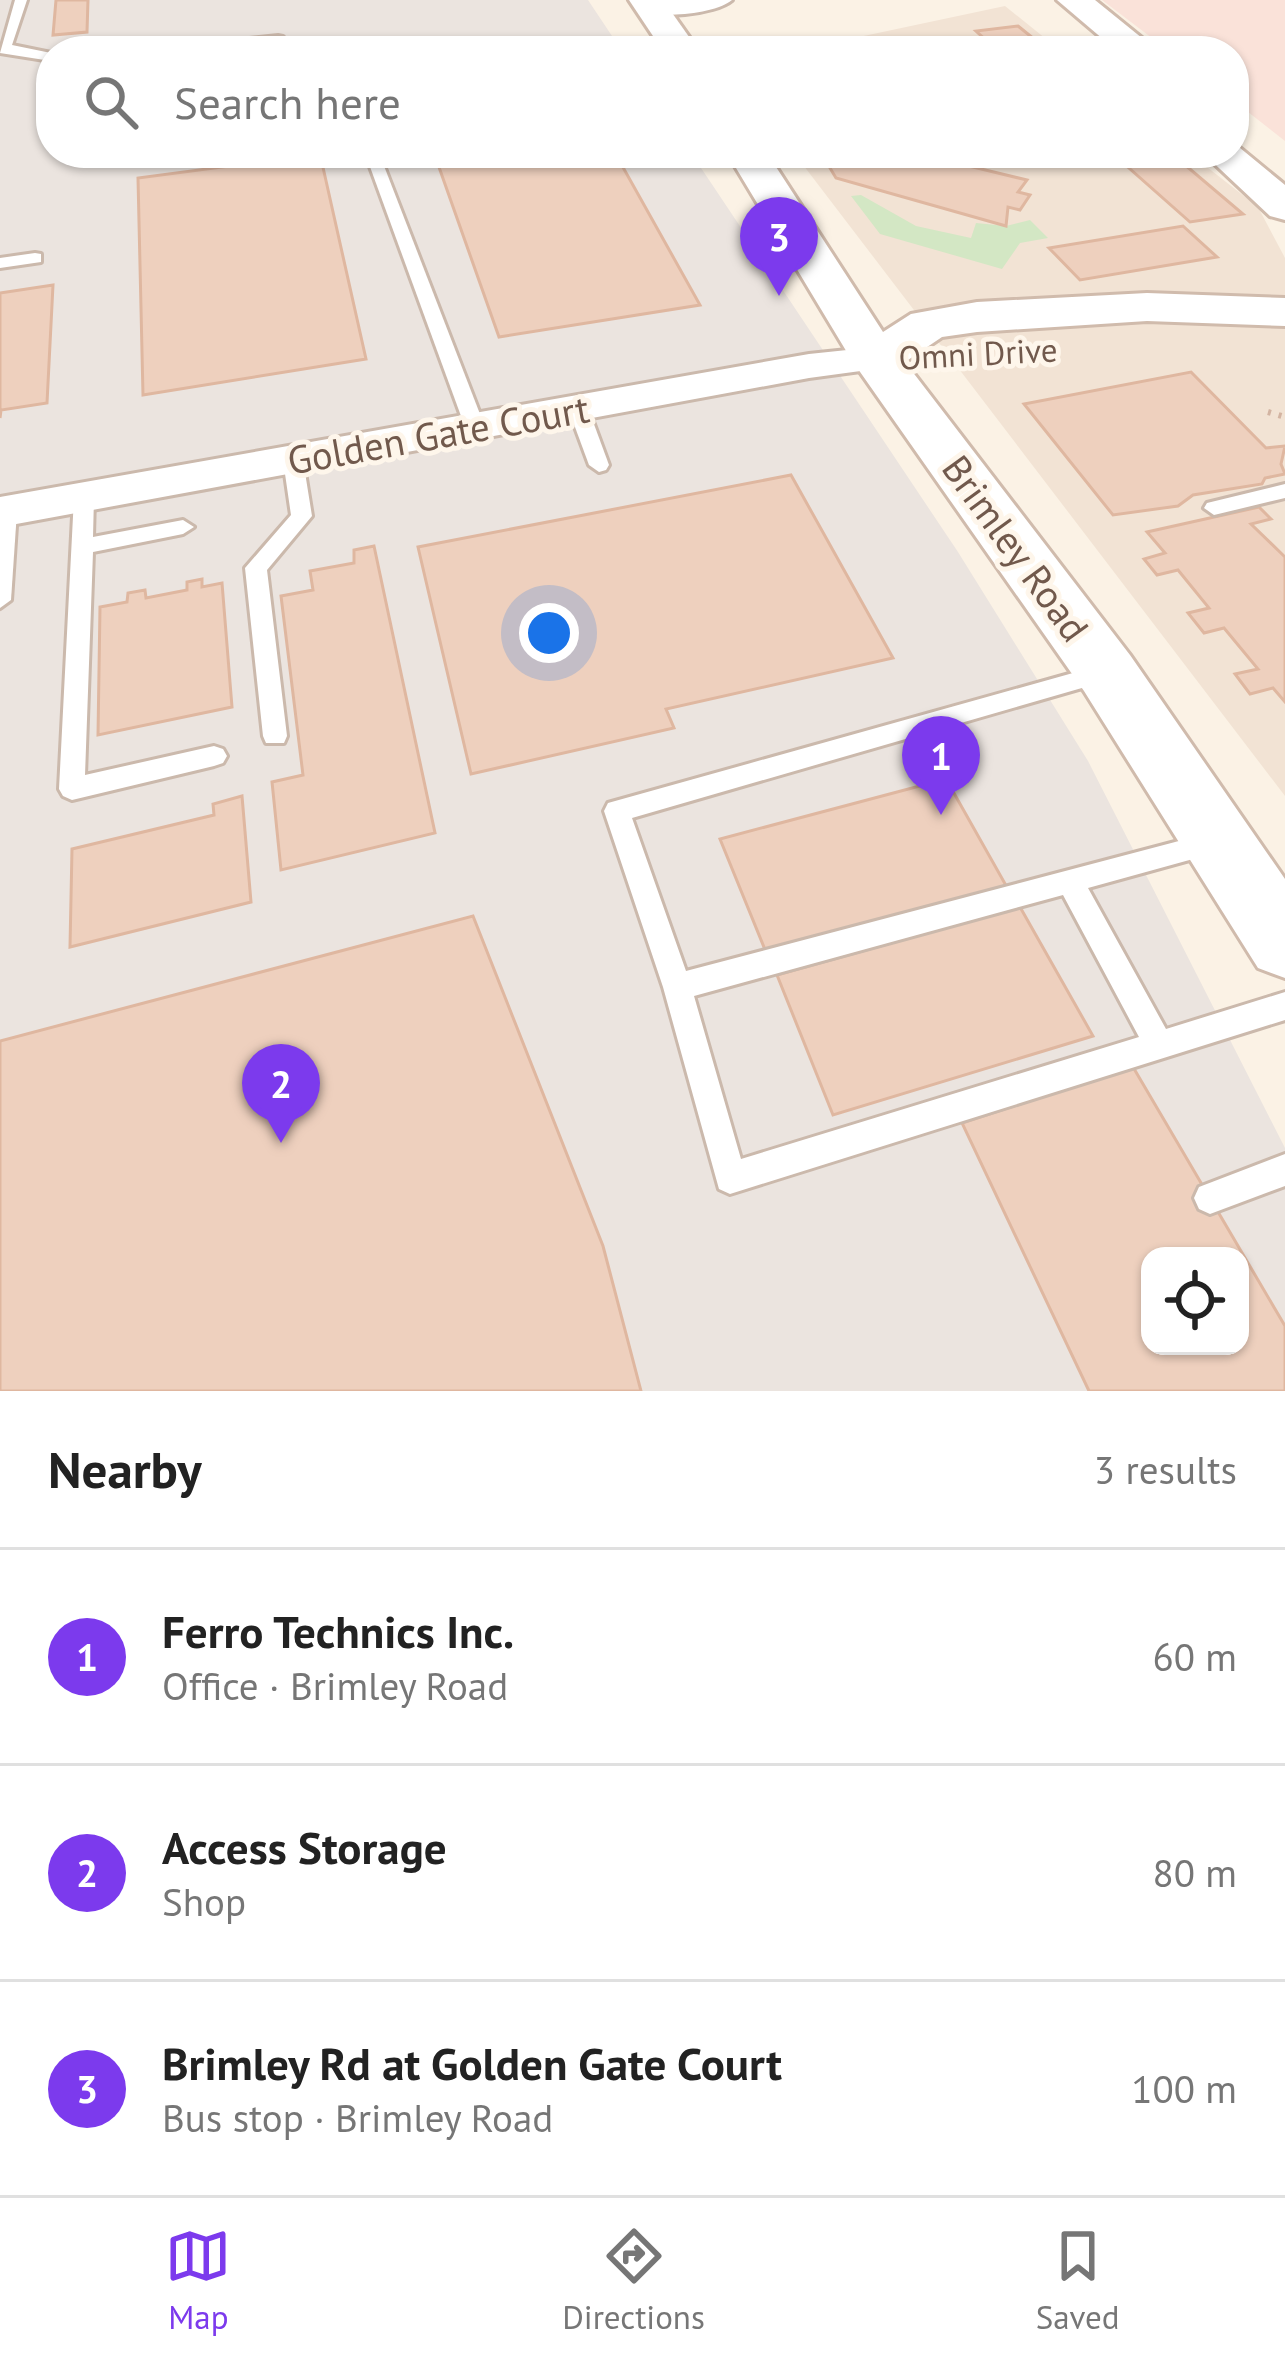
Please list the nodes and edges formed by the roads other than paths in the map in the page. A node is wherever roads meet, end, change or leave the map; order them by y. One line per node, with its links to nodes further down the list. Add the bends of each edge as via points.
1 (21, 0): 8 (lane)
2 (719, 0): 3 (street)
3 (648, 4): 5 (street)
4 (1059, 6): 6 (street); 7 (street)
5 (670, 36)
6 (1082, 36)
7 (1113, 36)
8 (3, 49): 9 (lane)
9 (36, 54)
10 (1249, 144): 14 (street)
11 (378, 168): 21 (lane)
12 (756, 168): 19 (street, Brimley Road)
13 (1247, 168): 14 (street)
14 (1282, 190)
15 (35, 258): 16 (lane)
16 (0, 263)
17 (1285, 312): 19 (street, Omni Drive, via 1147,307 977,317 928,324)
18 (1285, 349): 19 (street, Omni Drive, via 1102,345 956,361)
19 (876, 359): 20 (street, Golden Gate Court); 31 (street, Brimley Road)
20 (578, 408): 21 (street, Golden Gate Court); 23 (lane)
21 (475, 427): 22 (street, Golden Gate Court)
22 (292, 460): 25 (street, Golden Gate Court); 32 (lane, via 302,516 256,568)
23 (599, 465)
24 (1285, 491): 26 (lane)
25 (84, 497): 27 (street, Golden Gate Court); 29 (lane)
26 (1214, 508)
27 (3, 511): 30 (lane)
28 (183, 527): 29 (lane)
29 (82, 547): 33 (lane, via 72,789)
30 (0, 600)
31 (1107, 673): 34 (street, Brimley Road); 37 (lane, via 617,811)
32 (275, 736)
33 (214, 756)
34 (1220, 842): 35 (lane); 36 (street, Brimley Road)
35 (1069, 880): 37 (lane); 39 (lane)
36 (1285, 943)
37 (676, 987): 39 (lane, via 730,1178)
38 (1285, 1006): 39 (lane)
39 (1158, 1043)
40 (1285, 1170): 41 (lane)
41 (1210, 1198)

